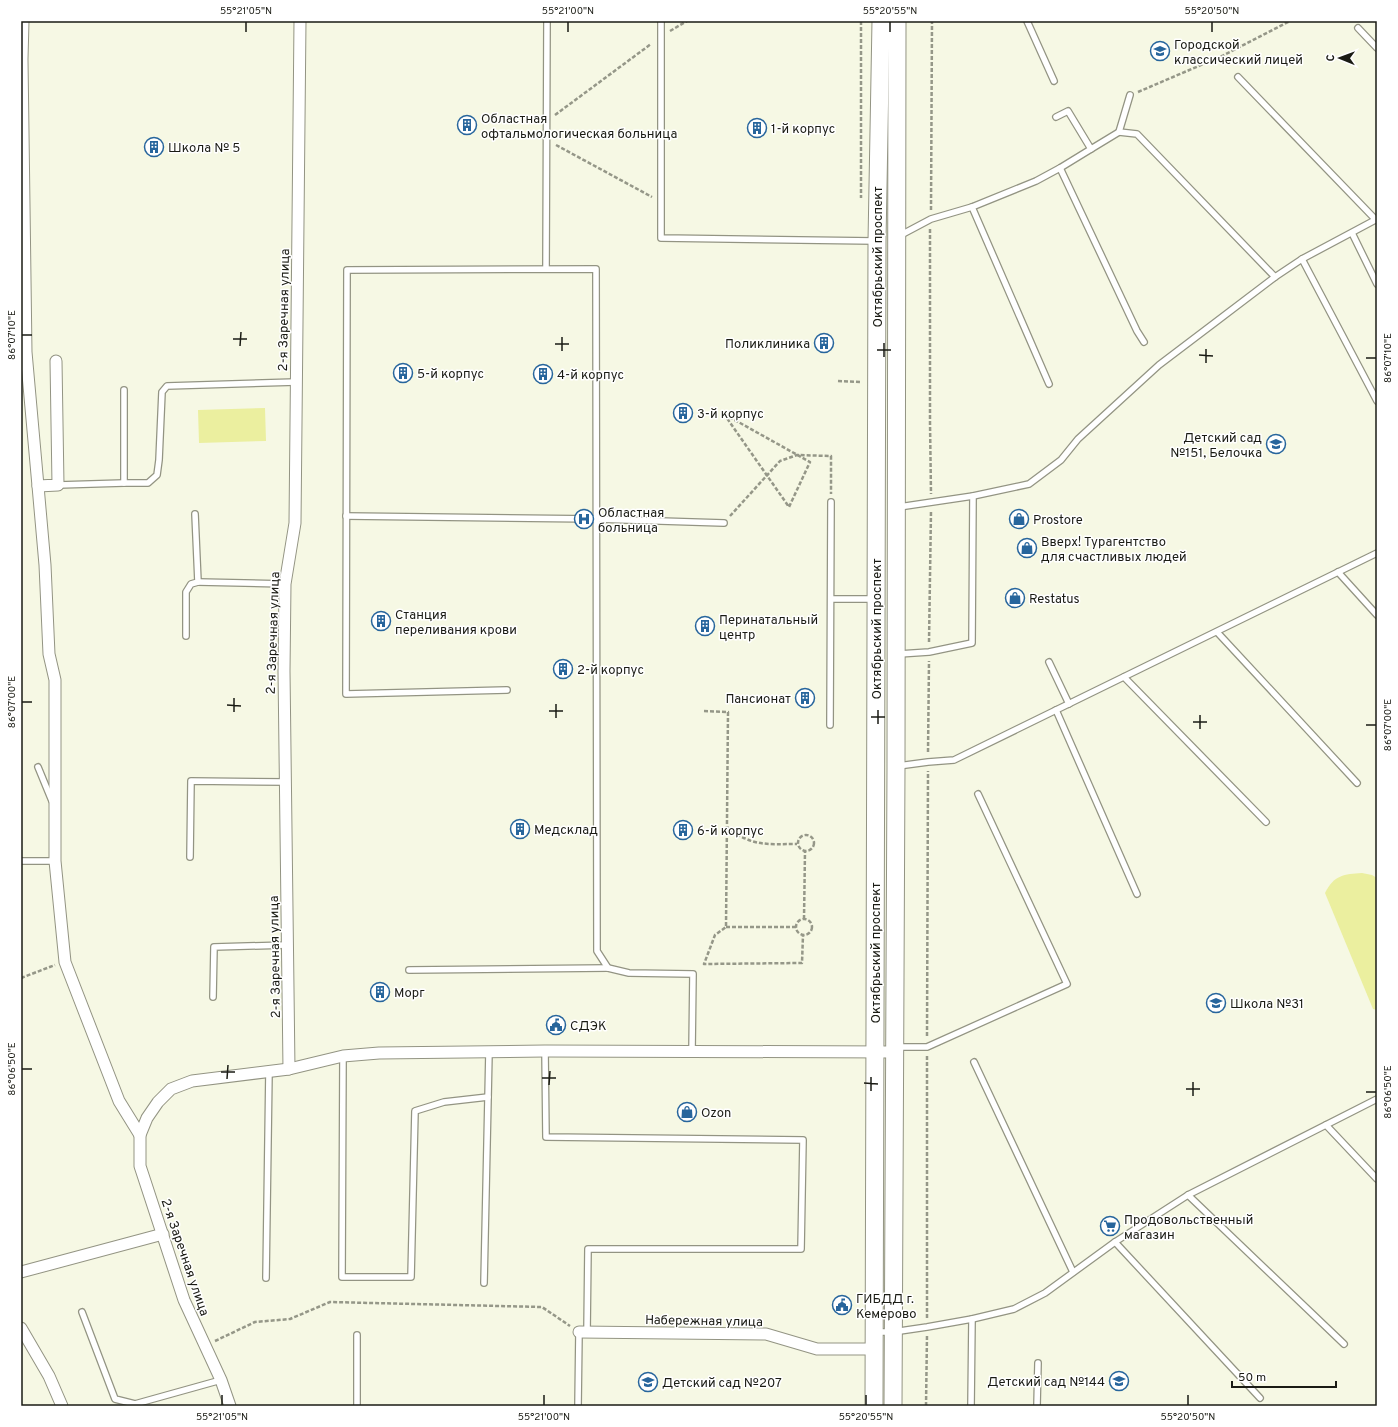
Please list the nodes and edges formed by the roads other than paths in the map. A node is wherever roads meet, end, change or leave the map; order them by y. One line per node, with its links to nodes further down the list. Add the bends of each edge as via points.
1 (23, 21): 10 (street)
2 (300, 21): 30 (street, 2-я Заречная улица)
3 (547, 21): 24 (lane)
4 (661, 21): 22 (lane, via 661,238)
5 (881, 21): 22 (main road, Октябрьский проспект)
6 (897, 21): 21 (main road, Октябрьский проспект)
7 (1027, 21): 12 (lane)
8 (1358, 28): 9 (lane)
9 (1377, 48)
10 (22, 59): 28 (street)
11 (1238, 77): 19 (lane)
12 (1054, 81)
13 (1130, 95): 15 (lane)
14 (1056, 117): 16 (lane, via 1068,111)
15 (1119, 132): 16 (lane); 25 (lane, via 1137,134)
16 (1091, 149): 17 (lane)
17 (1060, 168): 18 (lane, via 1036,181); 27 (lane)
18 (972, 207): 21 (lane, via 930,219); 31 (lane)
19 (1376, 220): 20 (lane)
20 (1352, 233): 23 (lane); 26 (lane)
21 (897, 237): 39 (main road, Октябрьский проспект)
22 (877, 241): 49 (main road, Октябрьский проспект)
23 (1302, 259): 25 (lane); 33 (lane)
24 (546, 269): 41 (lane, via 347,270); 42 (lane, via 596,269)
25 (1275, 277): 37 (lane, via 1159,365 1078,439 1061,460 1029,484)
26 (1377, 284)
27 (1144, 342)
28 (24, 352): 36 (street)
29 (56, 361): 35 (street)
30 (296, 382): 34 (lane, via 167,386 162,392 157,475 148,483); 47 (street, 2-я Заречная улица, via 295,523)
31 (1049, 384)
32 (124, 390): 34 (lane)
33 (1377, 401)
34 (124, 483): 35 (lane)
35 (58, 485): 36 (street)
36 (38, 486): 65 (street, via 49,654 55,680)
37 (973, 496): 39 (lane); 53 (lane, via 972,643 929,652)
38 (831, 502): 48 (lane)
39 (896, 508): 53 (main road, Октябрьский проспект)
40 (195, 514): 46 (lane)
41 (346, 516): 42 (lane); 56 (lane, via 346,694)
42 (596, 518): 43 (lane); 72 (lane, via 597,951)
43 (724, 523)
44 (1377, 553): 45 (lane)
45 (1338, 572): 50 (lane); 51 (lane)
46 (198, 582): 47 (lane); 52 (lane, via 191,584 186,592)
47 (285, 584): 62 (street, 2-я Заречная улица)
48 (831, 599): 49 (lane); 59 (lane)
49 (876, 599): 79 (main road, Октябрьский проспект)
50 (1377, 615)
51 (1217, 632): 55 (lane); 63 (lane)
52 (186, 636)
53 (896, 654): 60 (main road, Октябрьский проспект)
54 (1049, 662): 57 (lane)
55 (1124, 677): 57 (lane); 66 (lane)
56 (507, 690)
57 (1069, 704): 58 (lane)
58 (1056, 710): 60 (lane, via 954,760); 70 (lane)
59 (830, 725)
60 (896, 766): 75 (main road, Октябрьский проспект)
61 (38, 767): 65 (lane)
62 (286, 782): 67 (lane, via 191,781); 71 (street, 2-я Заречная улица)
63 (1357, 783)
64 (978, 794): 75 (lane, via 1067,984 927,1047)
65 (55, 809): 69 (street)
66 (1266, 822)
67 (190, 857)
68 (21, 861): 69 (lane)
69 (55, 861): 87 (street, via 65,962 119,1101)
70 (1137, 894)
71 (288, 945): 74 (lane, via 214,947); 82 (street, 2-я Заречная улица)
72 (608, 968): 73 (lane); 77 (lane, via 629,973 693,974)
73 (408, 970)
74 (213, 997)
75 (894, 1050): 79 (street); 101 (main road, Октябрьский проспект)
76 (545, 1051): 77 (street); 78 (street); 99 (lane, via 546,1137 803,1140 801,1249 588,1249)
77 (692, 1051): 79 (street)
78 (489, 1052): 80 (street, via 379,1053); 84 (lane)
79 (875, 1052): 100 (main road, Октябрьский проспект)
80 (343, 1056): 82 (street); 84 (lane, via 342,1277 411,1277 415,1111 444,1102)
81 (974, 1062): 93 (lane)
82 (289, 1069): 83 (street, 2-я Заречная улица)
83 (269, 1071): 87 (street, 2-я Заречная улица, via 192,1081 171,1089 146,1118); 94 (lane)
84 (488, 1097): 95 (lane)
85 (1377, 1099): 86 (lane)
86 (1326, 1125): 88 (lane); 89 (lane)
87 (140, 1135): 90 (street, 2-я Заречная улица, via 140,1166)
88 (1377, 1179)
89 (1188, 1195): 91 (lane); 103 (lane)
90 (163, 1234): 92 (street); 106 (street, 2-я Заречная улица, via 184,1300)
91 (1115, 1242): 93 (lane); 107 (lane)
92 (21, 1272)
93 (1074, 1272): 97 (lane, via 1045,1293 1014,1309)
94 (266, 1278)
95 (484, 1283)
96 (82, 1312): 106 (lane, via 115,1399 135,1404)
97 (972, 1319): 101 (lane); 114 (lane)
98 (21, 1328): 108 (street, via 49,1376)
99 (583, 1332): 104 (street, Набережная улица, via 766,1334 817,1349); 111 (lane)
100 (874, 1332): 101 (lane); 104 (main road, Октябрьский проспект)
101 (893, 1332): 113 (main road, Октябрьский проспект)
102 (357, 1335): 110 (lane)
103 (1344, 1344)
104 (874, 1349): 112 (main road, Октябрьский проспект)
105 (1038, 1363): 115 (lane)
106 (221, 1380): 109 (street, 2-я Заречная улица)
107 (1260, 1398)
108 (62, 1406)
109 (230, 1406)
110 (357, 1406)
111 (578, 1406)
112 (874, 1406)
113 (893, 1406)
114 (971, 1406)
115 (1037, 1406)

